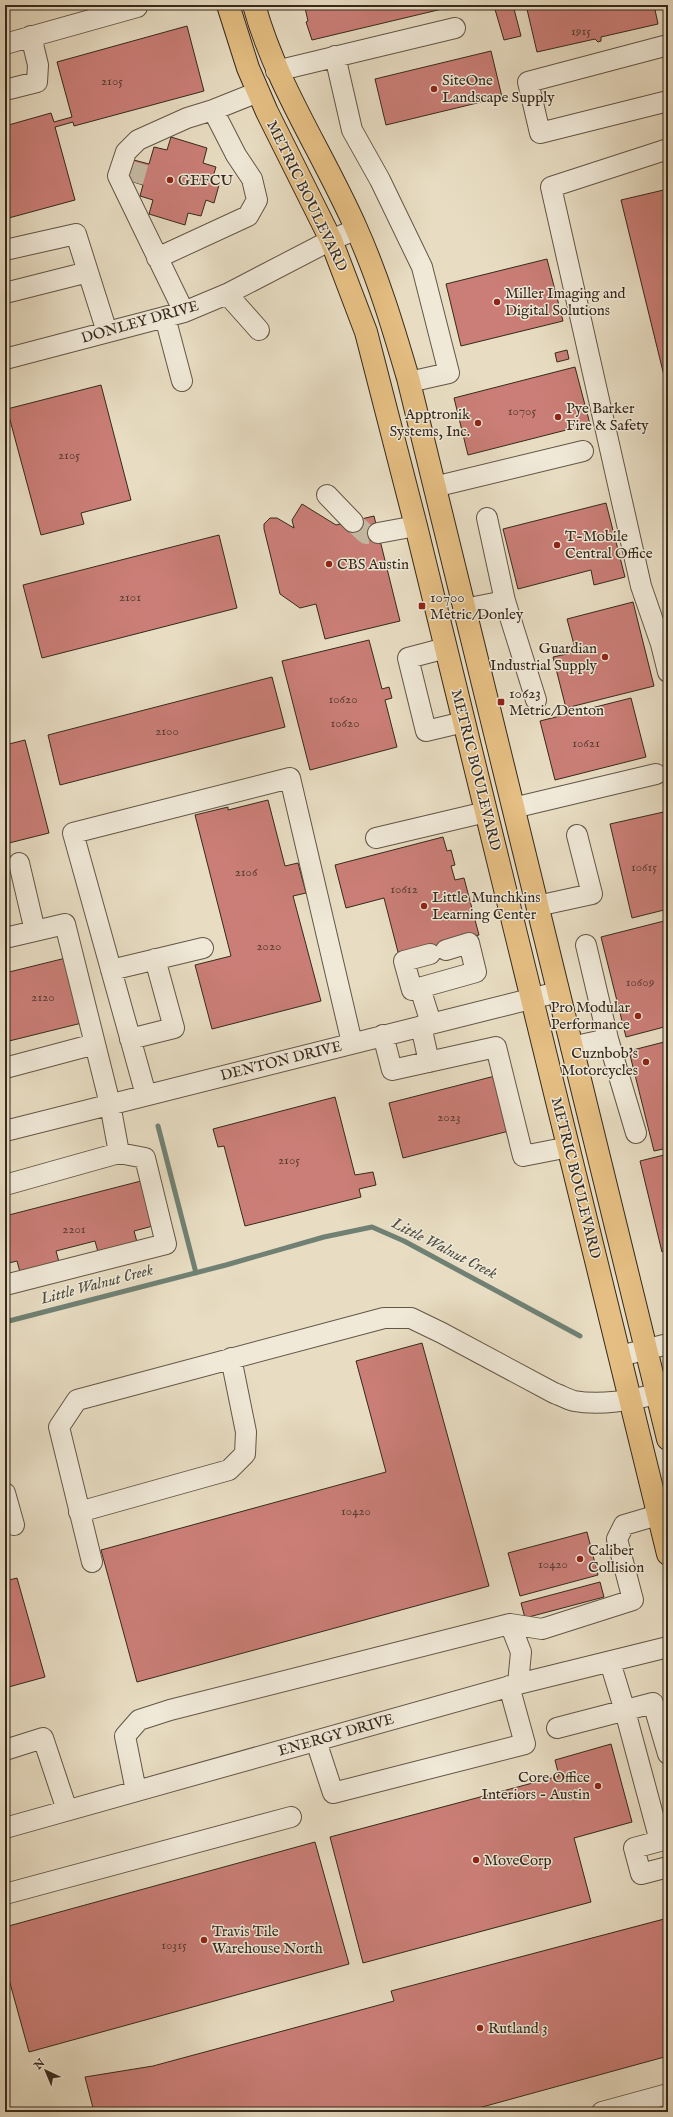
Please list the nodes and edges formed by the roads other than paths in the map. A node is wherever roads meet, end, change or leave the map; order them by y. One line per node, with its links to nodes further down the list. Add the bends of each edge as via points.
1 (136, 5): 5 (street, via 137,7)
2 (228, 5): 11 (main road, METRIC BOULEVARD)
3 (254, 5): 9 (main road, METRIC BOULEVARD)
4 (454, 28): 8 (street)
5 (31, 36): 6 (street); 10 (street, via 38,65 37,82)
6 (5, 44)
7 (668, 45): 12 (street, via 528,82 540,133)
8 (336, 56): 9 (street); 29 (street, via 352,130 380,180 422,267 449,373)
9 (276, 71): 17 (main road, METRIC BOULEVARD)
10 (5, 90)
11 (258, 92): 13 (street); 18 (main road, METRIC BOULEVARD)
12 (668, 101)
13 (213, 110): 14 (street, via 187,118); 20 (street, via 236,155 252,179 257,200 248,216)
14 (146, 137): 16 (street); 20 (street, via 138,140 126,152 118,176 131,190)
15 (668, 149): 39 (street, via 551,187 641,586)
16 (139, 161)
17 (357, 229): 18 (street, DONLEY DRIVE); 29 (main road, METRIC BOULEVARD, via 387,310)
18 (331, 240): 23 (street, DONLEY DRIVE); 35 (main road, METRIC BOULEVARD, via 366,332)
19 (5, 250): 21 (street, via 76,234)
20 (157, 258): 24 (street)
21 (88, 272): 22 (street); 26 (street)
22 (5, 293)
23 (227, 294): 24 (street, DONLEY DRIVE); 25 (street)
24 (174, 315): 26 (street, DONLEY DRIVE); 28 (street)
25 (259, 330)
26 (107, 332): 27 (street, DONLEY DRIVE)
27 (5, 359)
28 (182, 381)
29 (409, 382): 31 (main road, METRIC BOULEVARD)
30 (583, 451): 31 (street)
31 (434, 487): 38 (main road, METRIC BOULEVARD)
32 (327, 495): 34 (street)
33 (487, 518): 37 (street)
34 (353, 522)
35 (416, 526): 36 (street); 40 (main road, METRIC BOULEVARD)
36 (378, 534)
37 (505, 601): 38 (street); 42 (street)
38 (464, 610): 45 (main road, METRIC BOULEVARD)
39 (665, 643): 41 (street)
40 (446, 648): 43 (main road, METRIC BOULEVARD); 43 (street, via 408,658 426,731)
41 (668, 672)
42 (536, 700)
43 (464, 722): 46 (main road, METRIC BOULEVARD)
44 (656, 774): 45 (street)
45 (513, 808): 50 (main road, METRIC BOULEVARD)
46 (486, 812): 48 (street); 59 (main road, METRIC BOULEVARD)
47 (577, 835): 50 (street, via 592,894)
48 (376, 838)
49 (19, 863): 51 (street)
50 (537, 906): 58 (main road, METRIC BOULEVARD)
51 (36, 931): 52 (street); 65 (street, via 65,924)
52 (5, 938)
53 (586, 945): 63 (street)
54 (204, 948): 55 (street)
55 (155, 959): 56 (street); 62 (street, via 174,1028)
56 (111, 970): 62 (street); 64 (street, via 73,833 290,778)
57 (420, 988): 57 (street, via 476,972 469,943 404,961 412,990); 60 (street)
58 (558, 992): 59 (street, DENTON DRIVE); 66 (main road, METRIC BOULEVARD)
59 (532, 998): 60 (street, DENTON DRIVE); 73 (main road, METRIC BOULEVARD)
60 (426, 1025): 61 (street, DENTON DRIVE); 67 (street)
61 (383, 1035): 64 (street, DENTON DRIVE); 67 (street, via 392,1070)
62 (130, 1039): 69 (street)
63 (608, 1039): 66 (street); 72 (street)
64 (352, 1043): 69 (street, DENTON DRIVE)
65 (95, 1044): 68 (street); 70 (street)
66 (572, 1047): 78 (main road, METRIC BOULEVARD)
67 (429, 1062): 73 (street, via 496,1046 523,1156)
68 (5, 1068)
69 (146, 1095): 70 (street, DENTON DRIVE)
70 (110, 1104): 71 (street, DENTON DRIVE); 74 (street)
71 (5, 1131)
72 (636, 1133)
73 (569, 1147): 79 (main road, METRIC BOULEVARD)
74 (119, 1153): 75 (street); 76 (street, via 145,1158 166,1244)
75 (5, 1185)
76 (5, 1285)
77 (668, 1344): 78 (street)
78 (646, 1350): 79 (street); 81 (main road, METRIC BOULEVARD)
79 (620, 1356): 82 (main road, METRIC BOULEVARD)
80 (231, 1358): 82 (street, via 384,1318 411,1318 574,1401); 85 (street, via 246,1432 245,1454 229,1470); 85 (street, via 77,1400 59,1427)
81 (657, 1394): 82 (street); 83 (main road, METRIC BOULEVARD)
82 (630, 1400): 86 (main road, METRIC BOULEVARD)
83 (668, 1439)
84 (5, 1493): 87 (street)
85 (79, 1512): 89 (street)
86 (658, 1515): 88 (main road, METRIC BOULEVARD); 90 (street, via 624,1525 617,1539 633,1600 542,1629)
87 (14, 1525)
88 (668, 1554)
89 (92, 1562)
90 (510, 1624): 93 (street, via 521,1652); 99 (street, via 139,1720 125,1736)
91 (668, 1647): 92 (street, ENERGY DRIVE)
92 (610, 1662): 93 (street, ENERGY DRIVE); 94 (street)
93 (514, 1685): 96 (street, ENERGY DRIVE); 96 (street, via 525,1744 333,1793)
94 (625, 1711): 95 (street); 98 (street, via 653,1703); 103 (street, via 660,1841 634,1848 641,1874)
95 (557, 1728)
96 (316, 1741): 99 (street, ENERGY DRIVE)
97 (5, 1750): 100 (street, via 43,1738)
98 (668, 1754)
99 (136, 1791): 100 (street, ENERGY DRIVE)
100 (67, 1810): 102 (street, ENERGY DRIVE)
101 (291, 1817): 104 (street)
102 (5, 1828)
103 (668, 1867)
104 (5, 1894)
105 (668, 2094): 106 (street)
106 (602, 2112)

